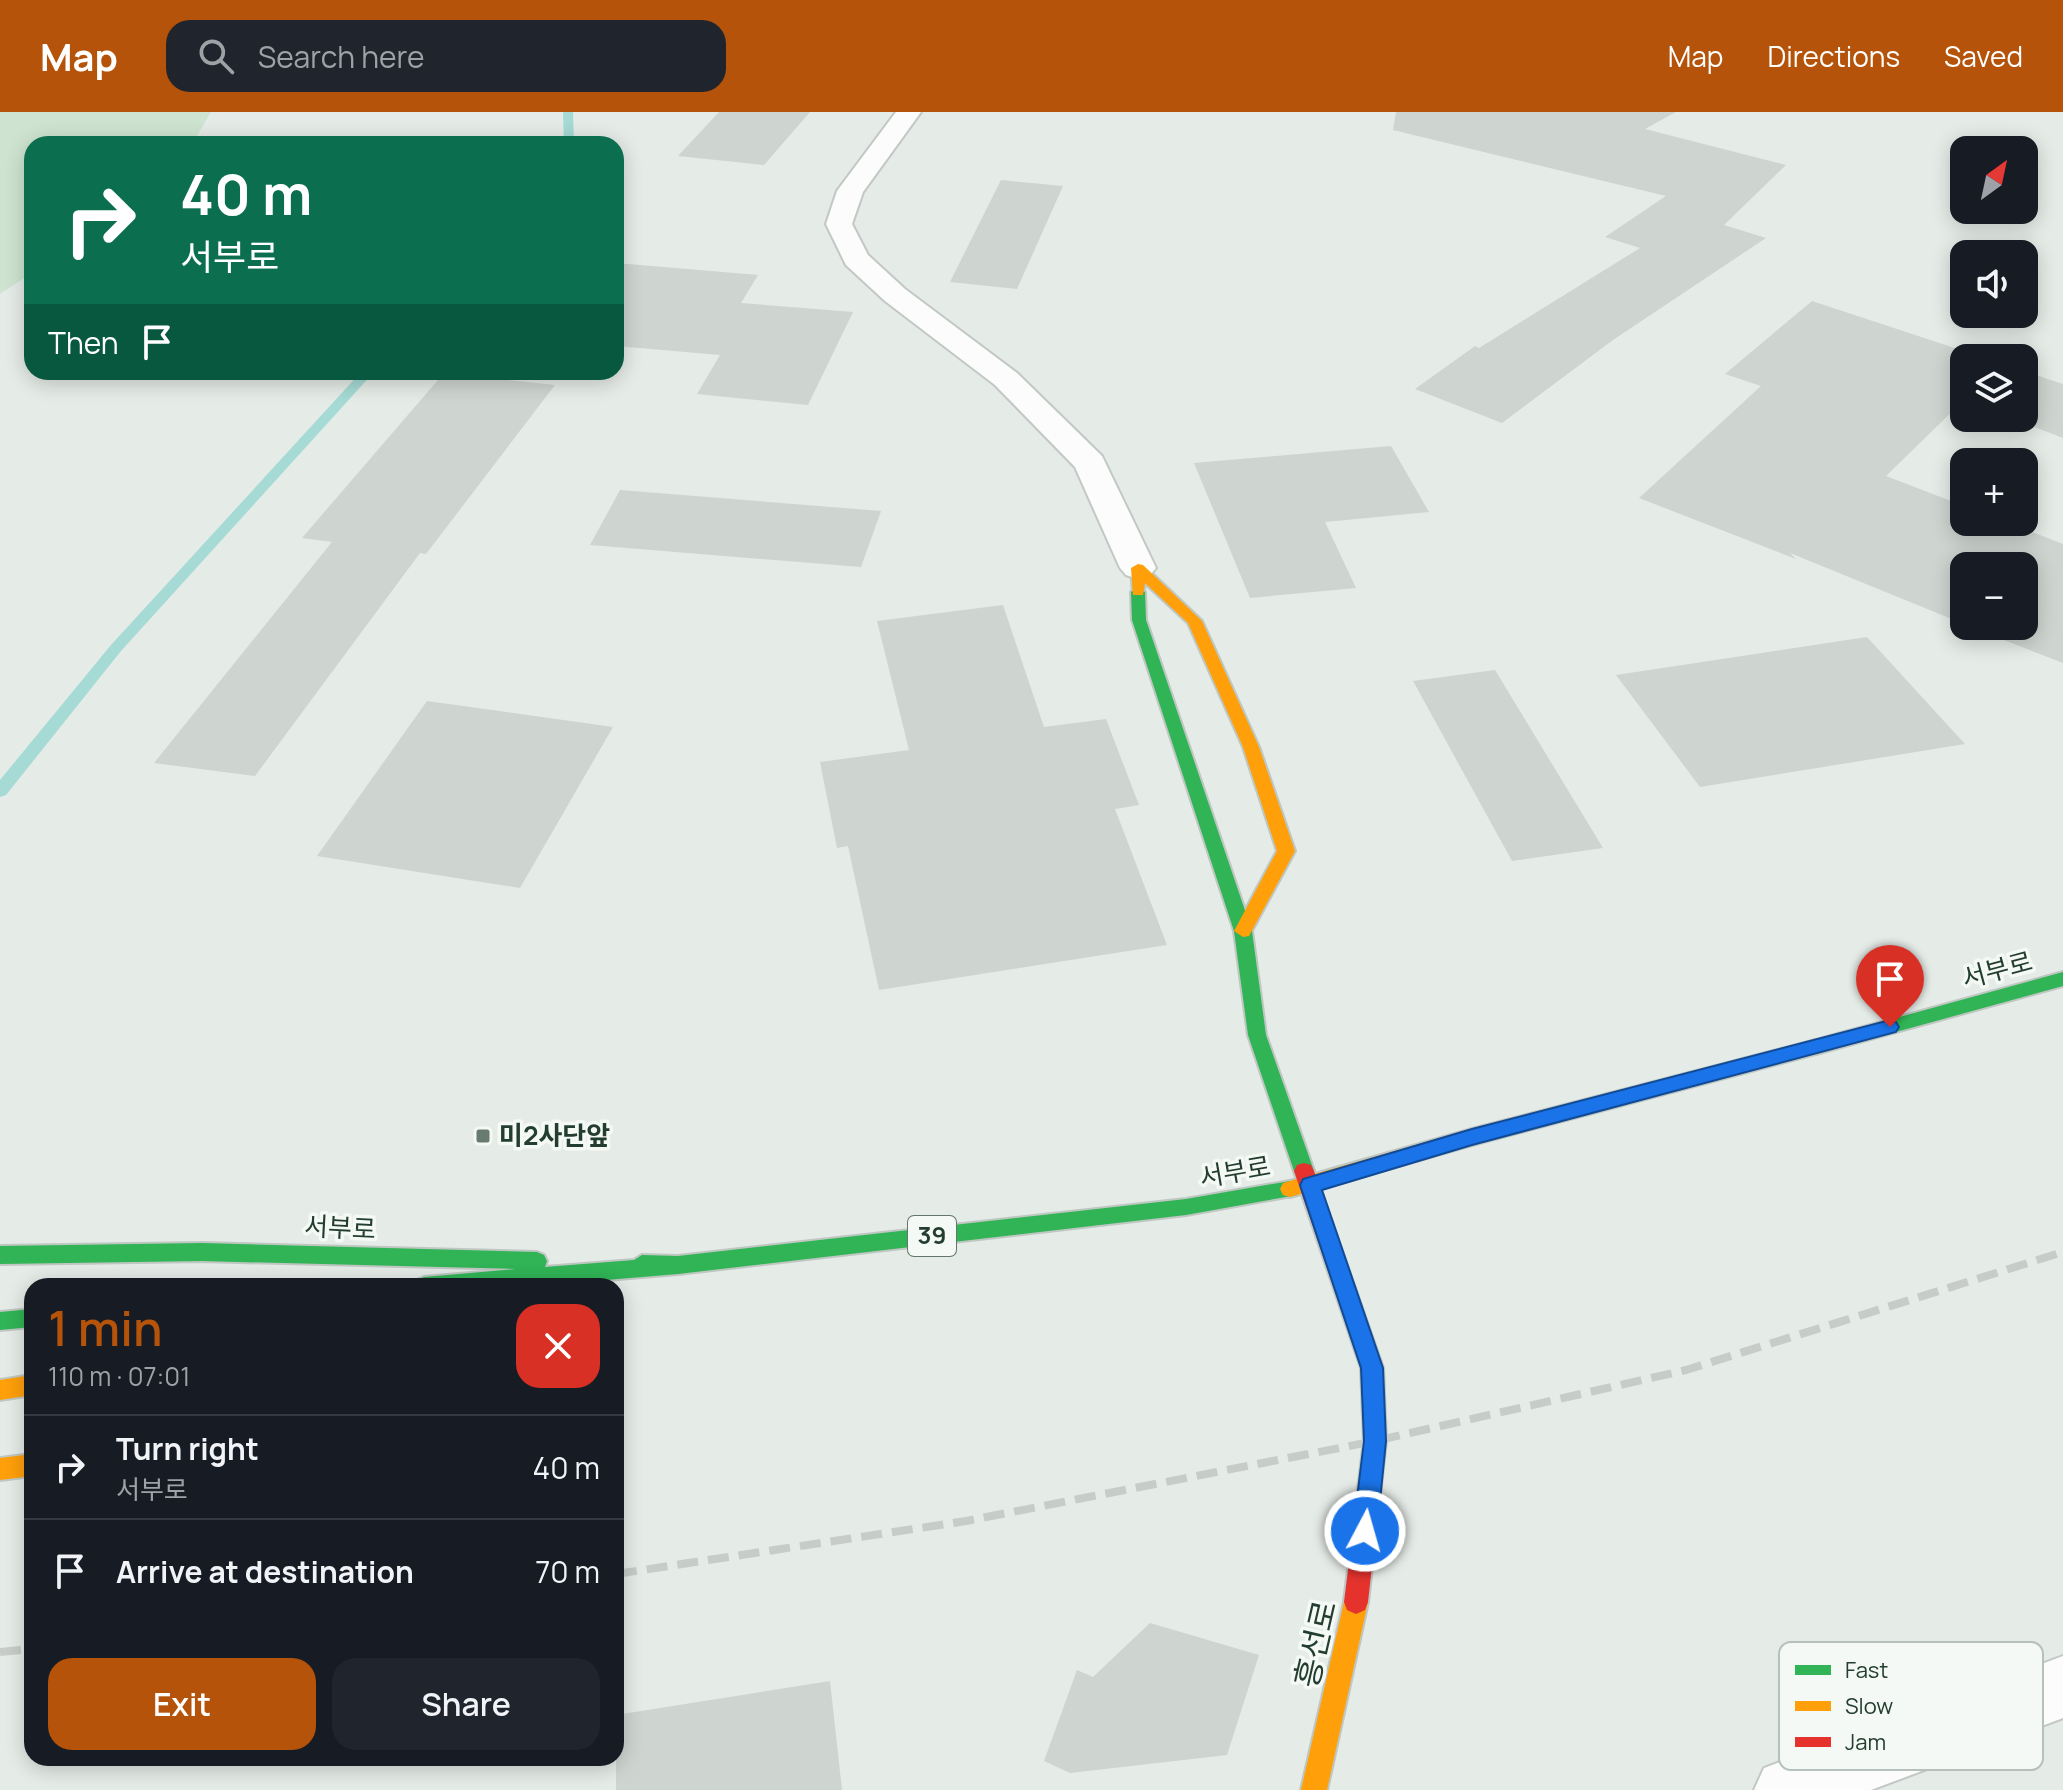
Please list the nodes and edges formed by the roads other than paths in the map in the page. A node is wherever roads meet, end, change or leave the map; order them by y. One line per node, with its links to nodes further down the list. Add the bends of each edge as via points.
1 (909, 112): 2 (street, via 850,191 839,224 856,259 1006,379 1090,463)
2 (1138, 568): 3 (main road, 흥선로, via 1139,620); 3 (main road, via 1195,621 1251,747 1286,851)
3 (1243, 931): 5 (main road, 흥선로, via 1257,1035)
4 (2063, 979): 5 (main road, 서부로 / 39)
5 (1310, 1185): 7 (main road, 서부로 / 39, via 1186,1207); 20 (main road, 흥선로, via 1372,1368 1375,1441 1359,1591)
6 (0, 1255): 7 (main road, 서부로 / 39, via 114,1249 268,1251)
7 (678, 1265): 8 (main road); 9 (main road); 10 (main road, 서부로)
8 (521, 1278)
9 (611, 1278)
10 (624, 1286)
11 (24, 1319): 12 (main road)
12 (0, 1321)
13 (24, 1386): 14 (main road)
14 (0, 1390)
15 (24, 1466): 16 (main road)
16 (0, 1469)
17 (2063, 1687): 18 (street)
18 (2043, 1694)
19 (1840, 1770): 21 (street)
20 (1314, 1790)
21 (1786, 1790)

